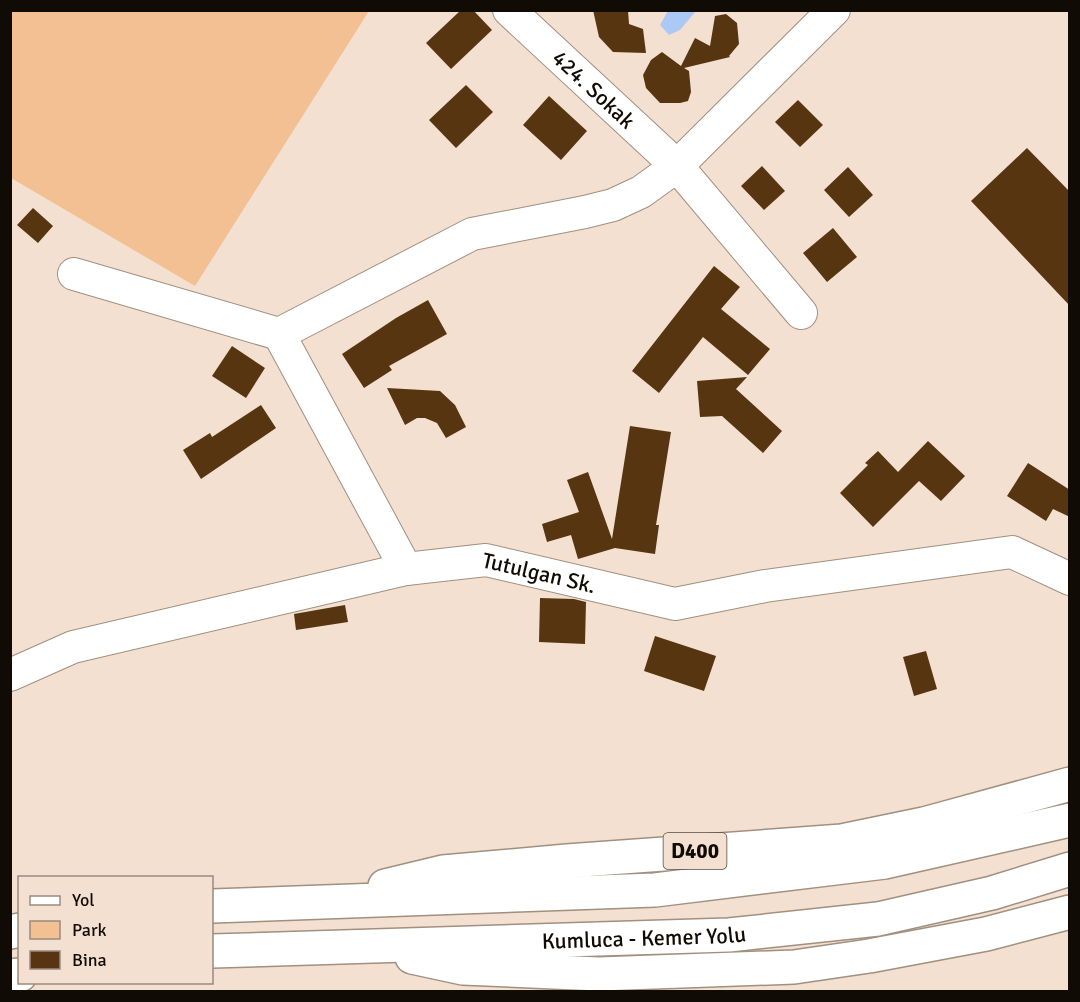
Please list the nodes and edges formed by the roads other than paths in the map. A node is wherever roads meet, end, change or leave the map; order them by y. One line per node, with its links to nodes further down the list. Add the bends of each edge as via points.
1 (509, 10): 3 (street, 424. Sokak)
2 (834, 10): 3 (street)
3 (677, 166): 5 (street, 424. Sokak); 6 (street, via 641,192 613,205 472,234)
4 (74, 274): 6 (street)
5 (801, 313)
6 (279, 334): 7 (street)
7 (406, 569): 8 (street, Tutulgan Sk., via 486,560 675,604 765,586 1012,552); 9 (street, Tutulgan Sk., via 73,647)
8 (1070, 579)
9 (10, 675)
10 (1070, 784): 13 (highway, Kumluca - Kemer Yolu / D400, via 924,824 842,841 443,872)
11 (1070, 820): 13 (highway, Kumluca - Kemer Yolu / D400, via 885,862 655,890)
12 (1070, 869): 16 (highway, Kumluca - Kemer Yolu, via 992,893 878,920 729,935)
13 (319, 903): 14 (highway, Kumluca - Kemer Yolu / D400)
14 (213, 906)
15 (1070, 912): 16 (highway, via 986,933 794,967 599,974 463,968)
16 (361, 946): 17 (highway, Kumluca - Kemer Yolu)
17 (213, 951)

